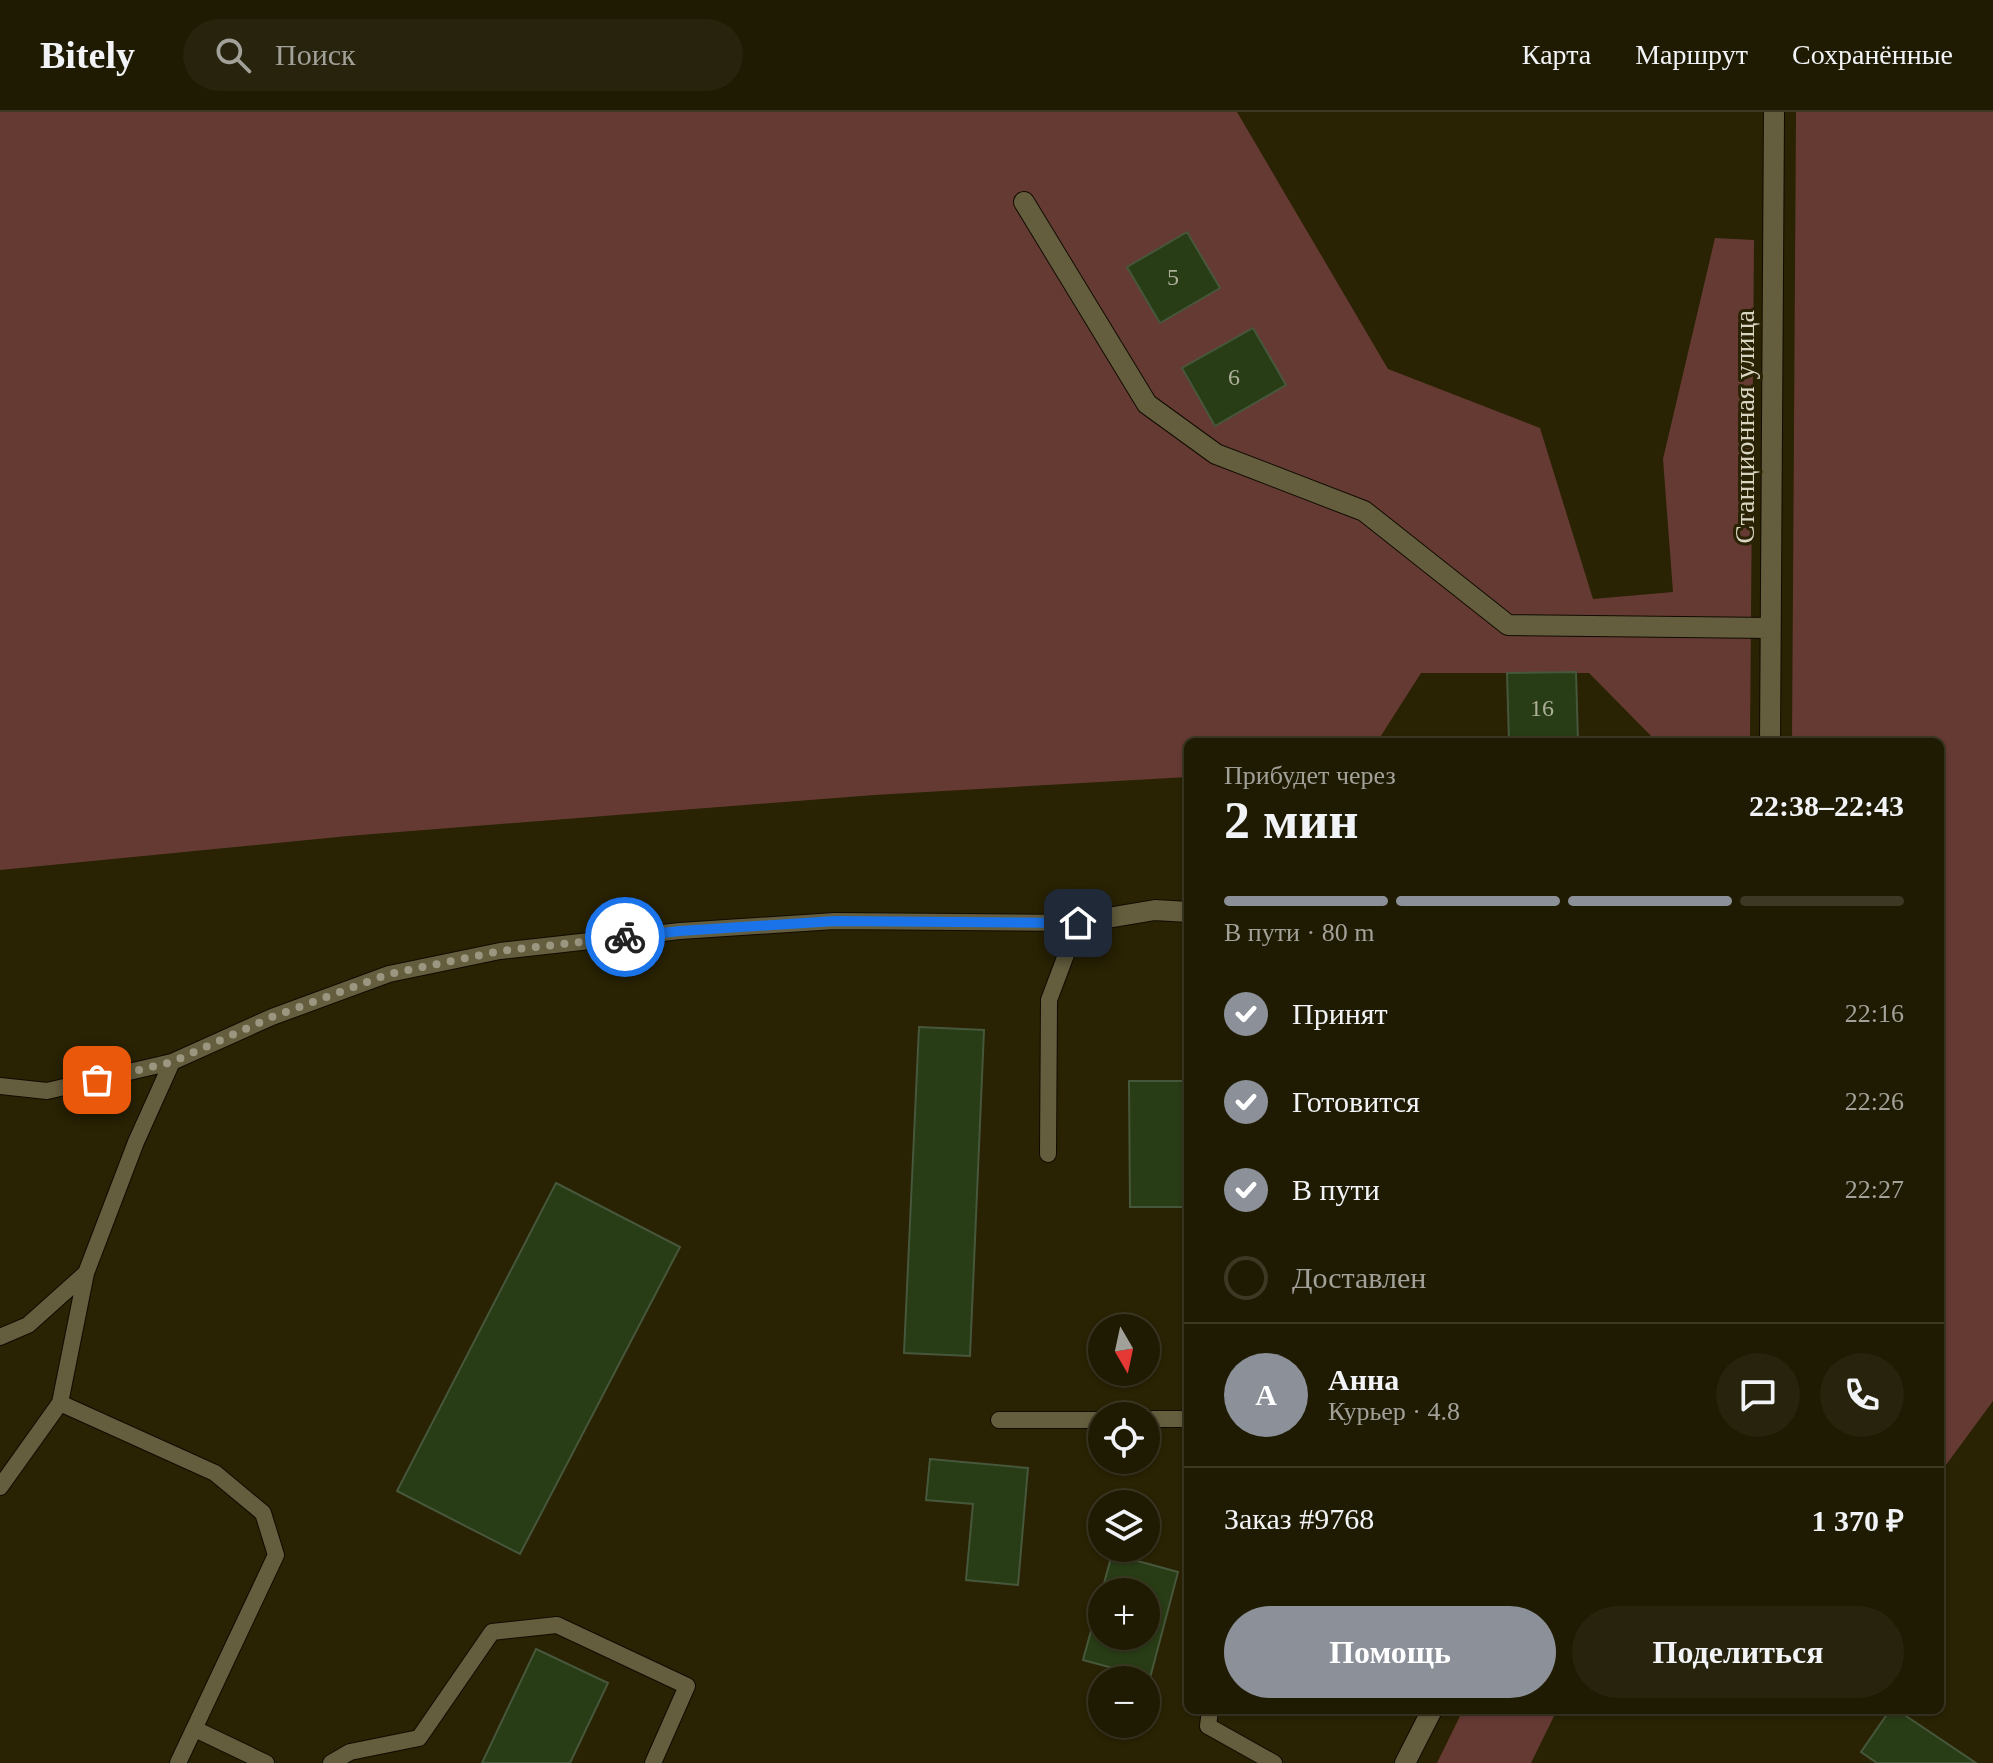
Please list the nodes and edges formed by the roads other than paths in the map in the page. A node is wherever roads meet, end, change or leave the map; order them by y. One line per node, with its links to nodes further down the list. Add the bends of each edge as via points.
1 (1774, 112): 3 (street, Станционная улица)
2 (1024, 202): 3 (street, via 1147,404 1216,454 1364,511 1508,625)
3 (1770, 628): 4 (street, Станционная улица)
4 (1770, 738)
5 (1184, 912): 6 (street, via 1155,910)
6 (1078, 923): 7 (lane, via 835,921 500,951 389,974 272,1017); 9 (lane, via 1049,1000)
7 (172, 1062): 8 (lane, via 47,1091); 10 (lane)
8 (0, 1086)
9 (1048, 1154)
10 (86, 1273): 11 (lane, via 28,1325); 12 (lane)
11 (0, 1337)
12 (60, 1403): 17 (lane); 20 (lane, via 215,1473 263,1513 276,1555)
13 (1160, 1419): 14 (lane)
14 (1184, 1419)
15 (999, 1420): 16 (lane)
16 (1088, 1420)
17 (0, 1487)
18 (1210, 1714): 25 (lane, via 1208,1726)
19 (1430, 1714): 26 (street)
20 (195, 1729): 21 (lane); 22 (lane)
21 (178, 1763)
22 (266, 1763)
23 (331, 1763): 24 (lane, via 350,1752 419,1738 492,1632 557,1625 687,1686)
24 (653, 1763)
25 (1274, 1763)
26 (1405, 1763)

